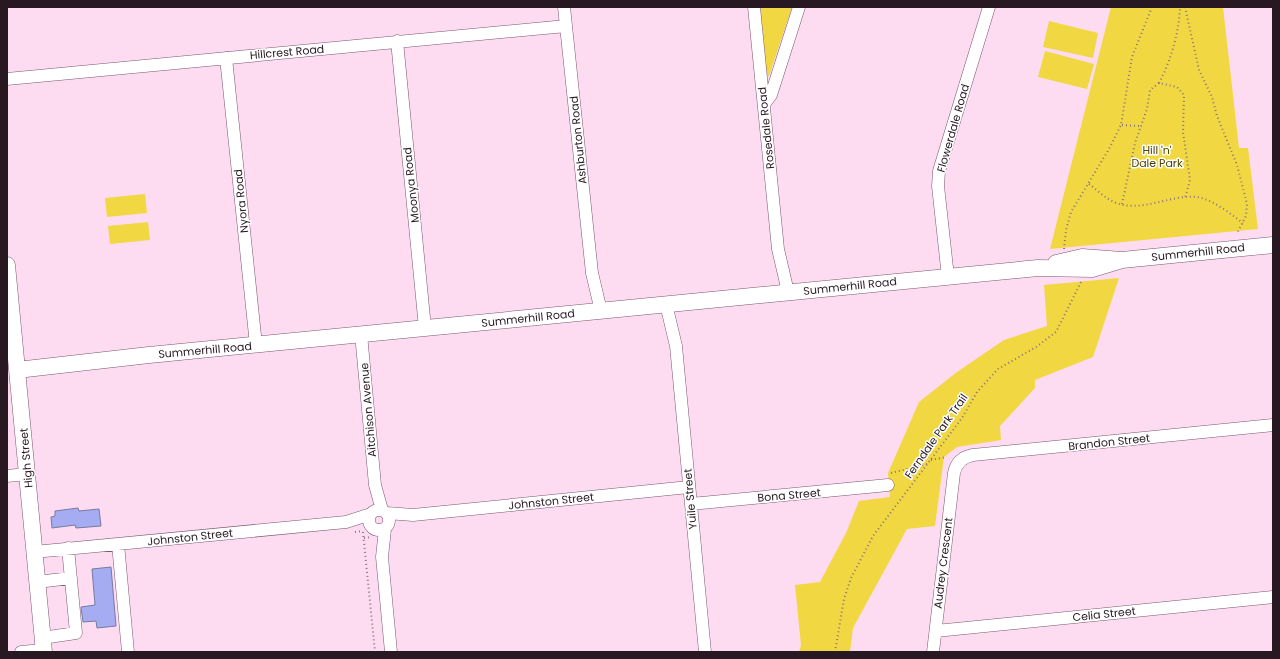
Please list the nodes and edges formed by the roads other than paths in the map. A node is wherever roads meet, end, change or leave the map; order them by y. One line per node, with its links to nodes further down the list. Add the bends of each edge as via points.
1 (564, 7): 5 (street, Ashburton Road)
2 (754, 7): 9 (street, Rosedale Road)
3 (799, 7): 9 (street, via 773,91)
4 (989, 7): 14 (street, Flowerdale Road, via 939,171 938,186)
5 (566, 26): 6 (street, Hillcrest Road); 18 (street, Ashburton Road)
6 (397, 41): 7 (street, Hillcrest Road); 19 (street, Moonya Road)
7 (226, 58): 8 (street, Hillcrest Road); 21 (street, Nyora Road)
8 (7, 79)
9 (764, 104): 16 (street, Rosedale Road)
10 (1273, 245): 11 (main road, Summerhill Road)
11 (1122, 260): 13 (main road, Summerhill Road, via 1099,268); 13 (main road, Summerhill Road, via 1082,257)
12 (7, 265): 15 (main road, High Street)
13 (1038, 268): 14 (main road, Summerhill Road)
14 (948, 277): 16 (main road, Summerhill Road)
15 (8, 286): 22 (main road, High Street)
16 (783, 293): 17 (main road, Summerhill Road)
17 (672, 304): 18 (main road, Summerhill Road); 28 (street, Yuile Street)
18 (595, 311): 19 (main road, Summerhill Road)
19 (425, 328): 20 (main road, Summerhill Road)
20 (360, 334): 21 (main road, Summerhill Road); 30 (street, Aitchison Avenue)
21 (256, 345): 22 (main road, Summerhill Road)
22 (17, 370): 25 (main road, High Street)
23 (1273, 425): 24 (street, Brandon Street, via 973,455 959,462)
24 (954, 473): 37 (street, Audrey Crescent)
25 (27, 474): 26 (street); 33 (main road, High Street)
26 (7, 476)
27 (887, 480): 29 (street, Bona Street)
28 (689, 487): 29 (street, Yuile Street); 30 (street, Johnston Street)
29 (691, 504): 42 (street, Yuile Street)
30 (379, 519): 31 (street, Johnston Street); 41 (street, Aitchison Avenue)
31 (118, 544): 32 (street, Johnston Street); 40 (street)
32 (68, 548): 33 (street, Johnston Street); 34 (street)
33 (34, 552): 35 (main road, High Street)
34 (70, 578): 35 (street); 38 (street, via 76,634)
35 (37, 582): 38 (main road, High Street)
36 (1273, 597): 37 (street, Celia Street)
37 (936, 631): 43 (street, Audrey Crescent)
38 (43, 647): 39 (street)
39 (21, 652)
40 (128, 652)
41 (391, 652)
42 (705, 652)
43 (933, 652)

